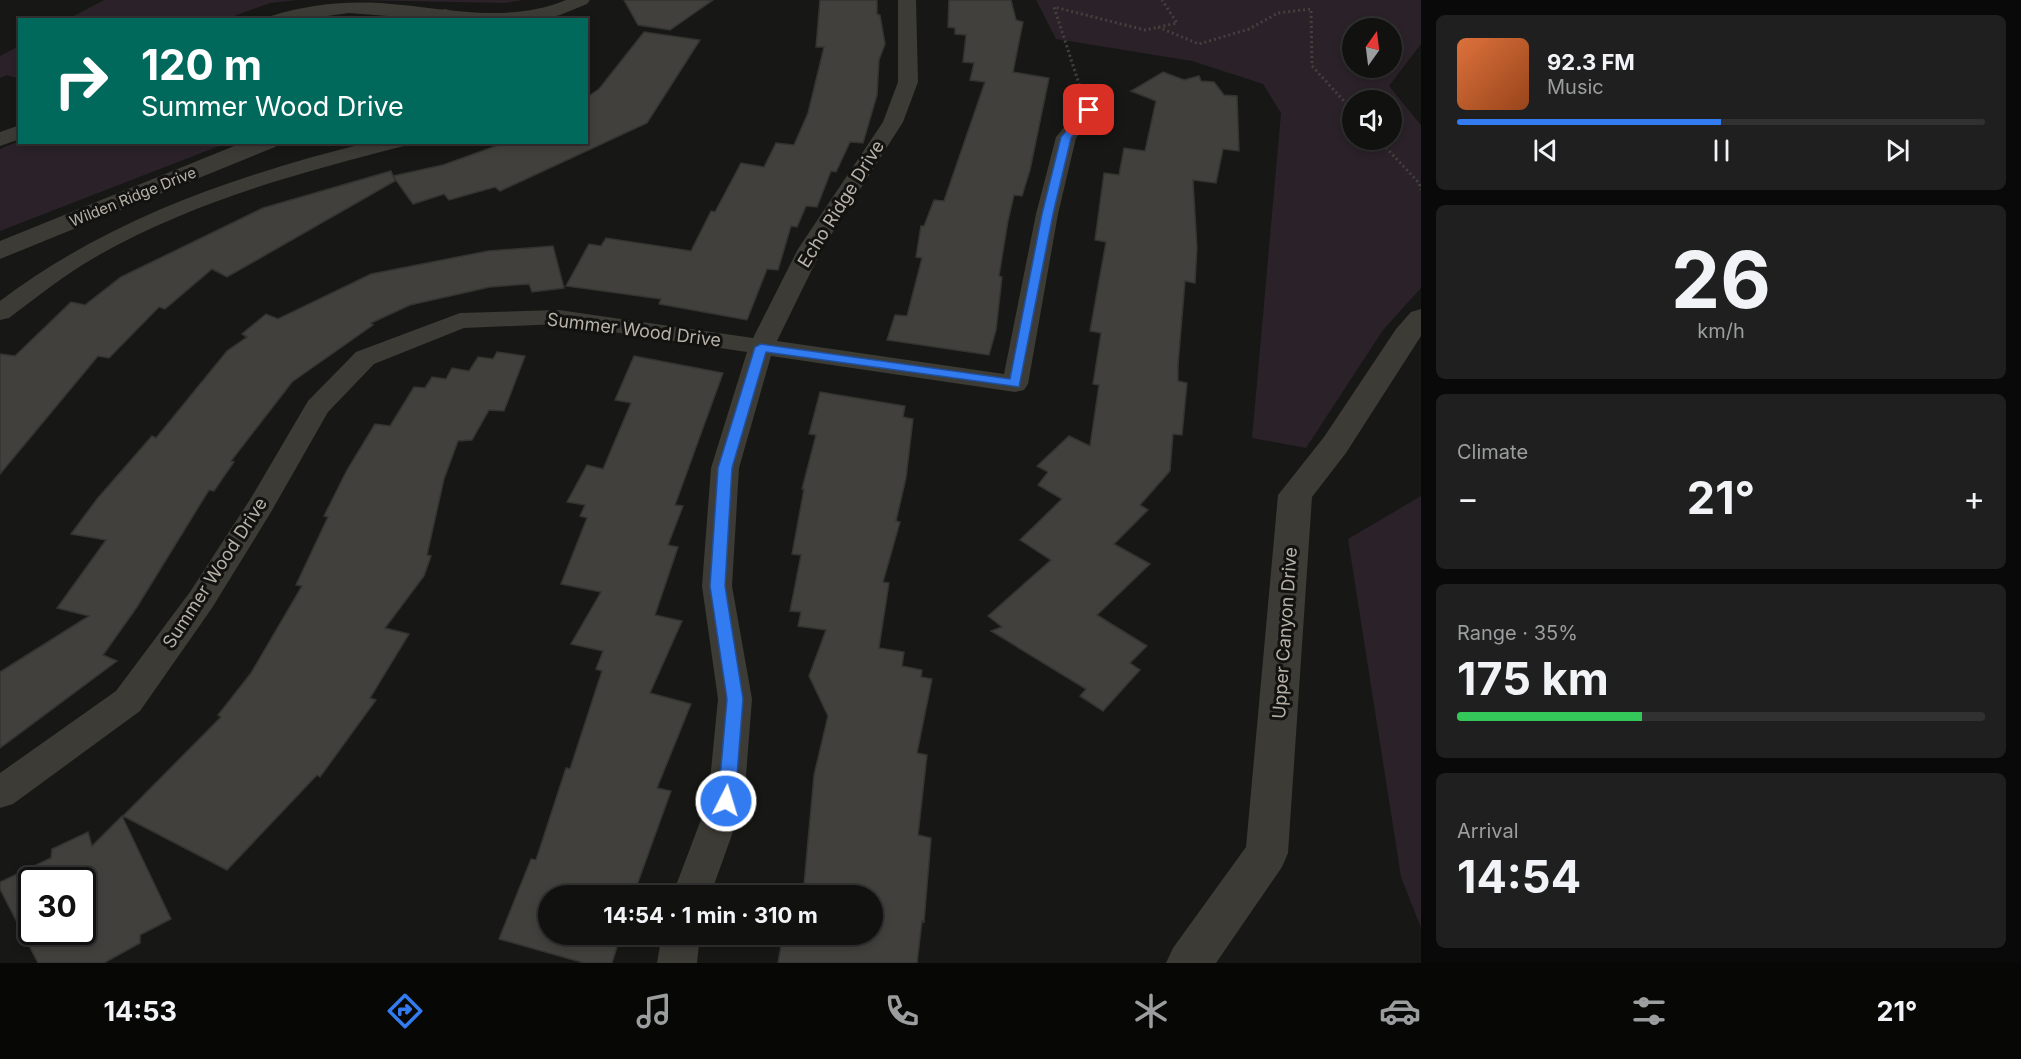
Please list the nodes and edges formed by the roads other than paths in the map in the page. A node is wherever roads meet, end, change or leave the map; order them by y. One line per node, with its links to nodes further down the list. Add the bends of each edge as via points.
1 (907, 0): 13 (street, Echo Ridge Drive, via 908,82 893,122 810,249)
2 (575, 8): 3 (street, via 504,18)
3 (442, 17): 4 (street, via 350,7)
4 (283, 18)
5 (1089, 110): 13 (street, Summer Wood Drive, via 1066,137 1047,214 1015,384)
6 (18, 132): 7 (street)
7 (0, 140)
8 (261, 144): 10 (street, Wilden Ridge Drive)
9 (389, 144): 11 (street, via 242,183 168,212 103,241 31,287)
10 (0, 250)
11 (0, 313)
12 (1421, 318): 18 (street, Upper Canyon Drive, via 1335,445 1295,495 1267,853)
13 (761, 347): 14 (street, Summer Wood Drive, via 559,317 460,321 365,358 317,407 201,600 128,701); 15 (street, Echo Ridge Drive, via 725,468 717,586 735,699 726,801)
14 (0, 793)
15 (695, 885)
16 (679, 945): 17 (street)
17 (676, 963)
18 (1189, 963)

